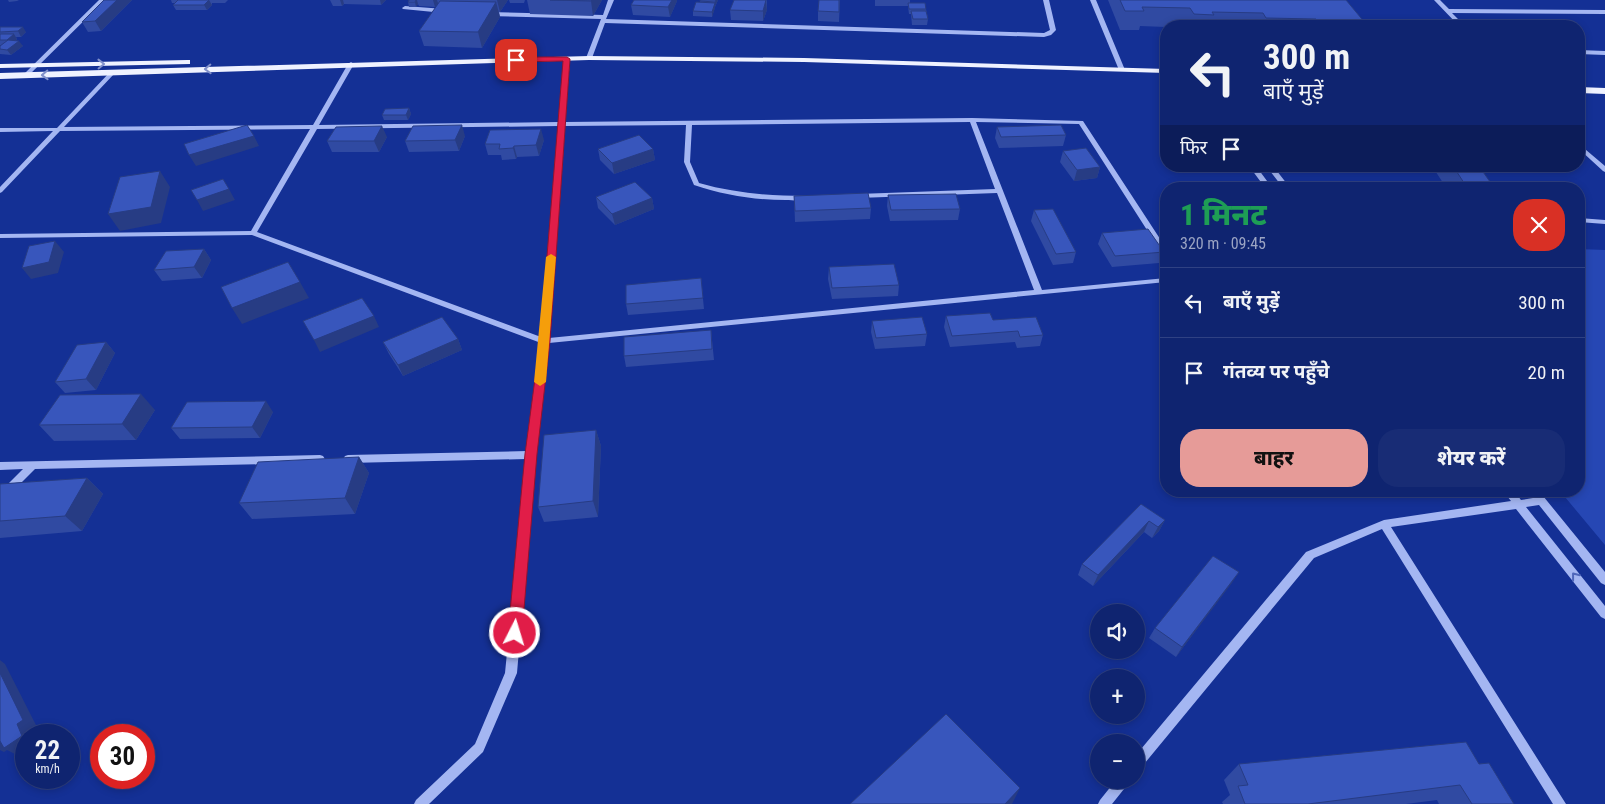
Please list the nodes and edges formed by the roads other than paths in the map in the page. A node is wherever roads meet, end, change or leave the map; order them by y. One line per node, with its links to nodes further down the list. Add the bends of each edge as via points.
1 (102, 0): 18 (street)
2 (611, 0): 11 (street)
3 (1046, 0): 11 (street, via 1052,30 1044,35)
4 (1093, 0): 21 (street)
5 (1437, 0): 7 (street)
6 (405, 8): 8 (street)
7 (1448, 11): 9 (street); 12 (street)
8 (453, 12)
9 (1605, 12)
10 (480, 14): 11 (street)
11 (604, 19): 15 (street)
12 (1456, 20)
13 (1585, 52): 14 (street)
14 (1605, 53)
15 (590, 56): 16 (main road); 18 (main road, one-way to 15); 21 (main road)
16 (567, 59): 17 (main road); 32 (street)
17 (351, 64): 23 (main road, one-way to 23); 33 (street)
18 (34, 65): 19 (main road); 25 (street)
19 (0, 66)
20 (1160, 67): 21 (main road)
21 (1121, 68): 22 (main road)
22 (1160, 71)
23 (112, 73): 25 (main road, one-way to 25); 34 (street)
24 (0, 76): 25 (main road)
25 (25, 76)
26 (1585, 86): 27 (main road)
27 (1605, 87)
28 (1585, 90): 29 (main road)
29 (1605, 91)
30 (972, 120): 31 (street); 45 (street); 52 (street, via 1081,122)
31 (689, 123): 32 (street); 47 (street, via 688,162 696,184 721,193 777,199)
32 (560, 124): 33 (street); 55 (street)
33 (314, 127): 34 (street); 50 (street)
34 (60, 129): 35 (street); 41 (street)
35 (0, 130)
36 (1585, 152): 37 (street)
37 (1605, 170)
38 (1257, 172): 42 (street)
39 (1274, 172): 43 (street)
40 (0, 181): 41 (street)
41 (10, 181): 44 (street)
42 (1265, 182)
43 (1282, 182)
44 (0, 191)
45 (1000, 191): 46 (street); 54 (street)
46 (854, 196)
47 (816, 198)
48 (1585, 220): 49 (street)
49 (1605, 222)
50 (252, 233): 51 (street); 55 (street)
51 (0, 236)
52 (1160, 244)
53 (1160, 281): 54 (street)
54 (1038, 292): 55 (street)
55 (545, 341): 56 (street)
56 (531, 454): 58 (street); 69 (street, via 511,673 479,748)
57 (0, 466): 58 (street)
58 (32, 466): 61 (street)
59 (1513, 497): 63 (street)
60 (1537, 497): 62 (street)
61 (0, 498)
62 (1541, 502): 63 (street); 65 (street)
63 (1519, 504): 64 (street); 66 (street, one-way to 63)
64 (1384, 524): 67 (street, via 1310,555); 71 (street)
65 (1605, 580)
66 (1605, 614)
67 (1145, 754)
68 (1116, 789): 70 (street)
69 (420, 804)
70 (1104, 804)
71 (1560, 804)

